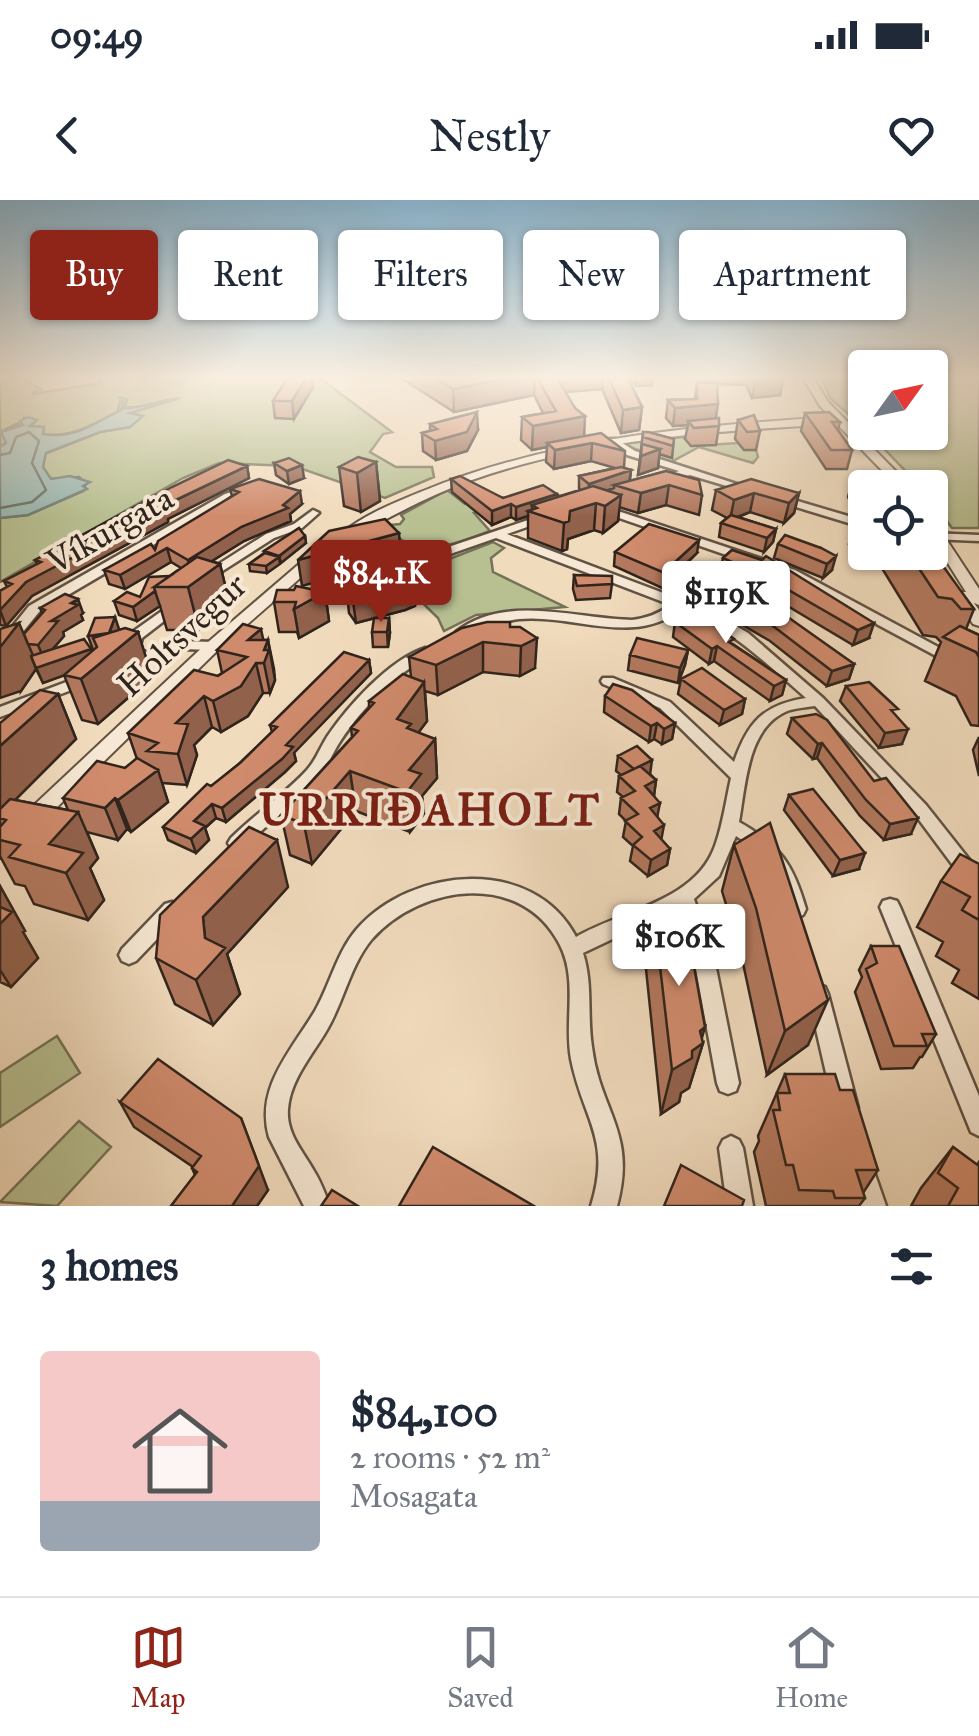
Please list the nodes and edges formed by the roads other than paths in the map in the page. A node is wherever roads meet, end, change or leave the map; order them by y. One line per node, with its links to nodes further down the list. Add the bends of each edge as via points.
1 (838, 423): 2 (street, Holtsvegur); 3 (street); 4 (street)
2 (613, 441): 5 (street); 18 (street, Holtsvegur, via 510,462 427,492 347,534)
3 (876, 470)
4 (887, 470)
5 (690, 472): 7 (street); 11 (street)
6 (265, 484): 22 (street, Víkurgata, via 232,495 36,608)
7 (644, 486)
8 (606, 498): 26 (street, via 587,504 791,572)
9 (564, 511): 12 (street)
10 (312, 513): 23 (street, via 201,578 192,594 136,636 131,643)
11 (848, 520)
12 (496, 534): 18 (street); 19 (street)
13 (948, 537): 14 (street)
14 (979, 538)
15 (948, 558): 17 (street)
16 (948, 566): 20 (street)
17 (979, 600)
18 (279, 602): 21 (street, Holtsvegur)
19 (680, 604): 29 (street, via 744,636); 35 (street, via 664,618 635,624 509,617 405,662 331,743 312,774)
20 (979, 621)
21 (213, 646): 23 (street, via 182,645); 34 (street, Holtsvegur)
22 (0, 650)
23 (137, 658): 24 (street)
24 (120, 665)
25 (104, 672): 28 (street)
26 (979, 675)
27 (608, 681): 32 (street, via 665,706)
28 (49, 693): 30 (street); 31 (street)
29 (818, 701): 32 (street, via 802,701 764,719); 36 (street, via 920,809)
30 (0, 712)
31 (51, 713)
32 (737, 774): 33 (street)
33 (732, 826): 37 (street, via 712,873); 40 (street, via 762,843 787,871)
34 (0, 850)
35 (229, 850)
36 (979, 886)
37 (683, 894): 41 (street); 44 (street, via 704,958)
38 (179, 903): 42 (street)
39 (890, 907): 45 (street)
40 (801, 929)
41 (573, 948): 47 (street, via 544,912 488,886 426,891 372,926 276,1104 280,1138); 48 (street, via 583,1060 612,1150)
42 (129, 955)
43 (812, 973): 50 (street)
44 (728, 1083)
45 (979, 1124)
46 (731, 1148): 49 (street)
47 (317, 1206)
48 (604, 1206)
49 (740, 1206)
50 (872, 1206)

